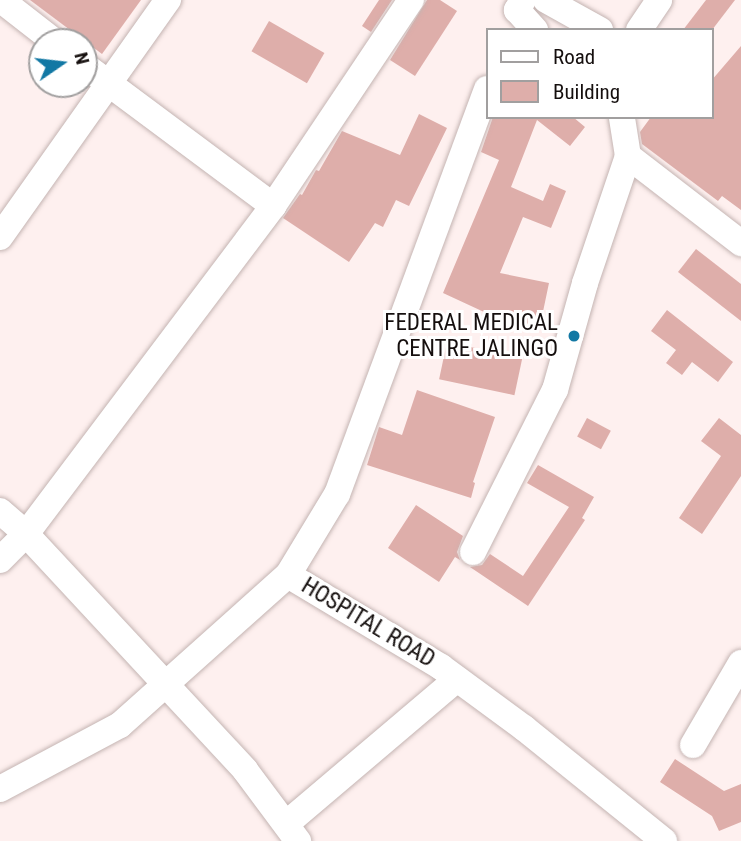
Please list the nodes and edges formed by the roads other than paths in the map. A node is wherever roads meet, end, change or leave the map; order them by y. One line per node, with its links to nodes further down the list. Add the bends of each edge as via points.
1 (1, 0): 6 (street)
2 (168, 0): 10 (street)
3 (411, 0): 14 (street)
4 (546, 0): 7 (street)
5 (659, 0): 8 (street)
6 (37, 28)
7 (596, 28)
8 (640, 28)
9 (98, 76): 10 (street)
10 (110, 86): 14 (street); 15 (street)
11 (486, 92): 21 (street, HOSPITAL ROAD, via 337,494)
12 (620, 120): 13 (street)
13 (628, 156): 16 (street); 19 (street, via 584,283 555,390)
14 (273, 206): 18 (street)
15 (0, 237)
16 (741, 243)
17 (0, 512): 18 (street)
18 (26, 534): 20 (street); 24 (street)
19 (474, 552)
20 (0, 560)
21 (288, 575): 23 (street, HOSPITAL ROAD); 24 (street)
22 (741, 663): 25 (street)
23 (457, 679): 27 (street); 28 (street, HOSPITAL ROAD)
24 (166, 683): 26 (street, via 120,725); 27 (street, via 245,770)
25 (693, 745)
26 (0, 789)
27 (292, 833)
28 (664, 841)

